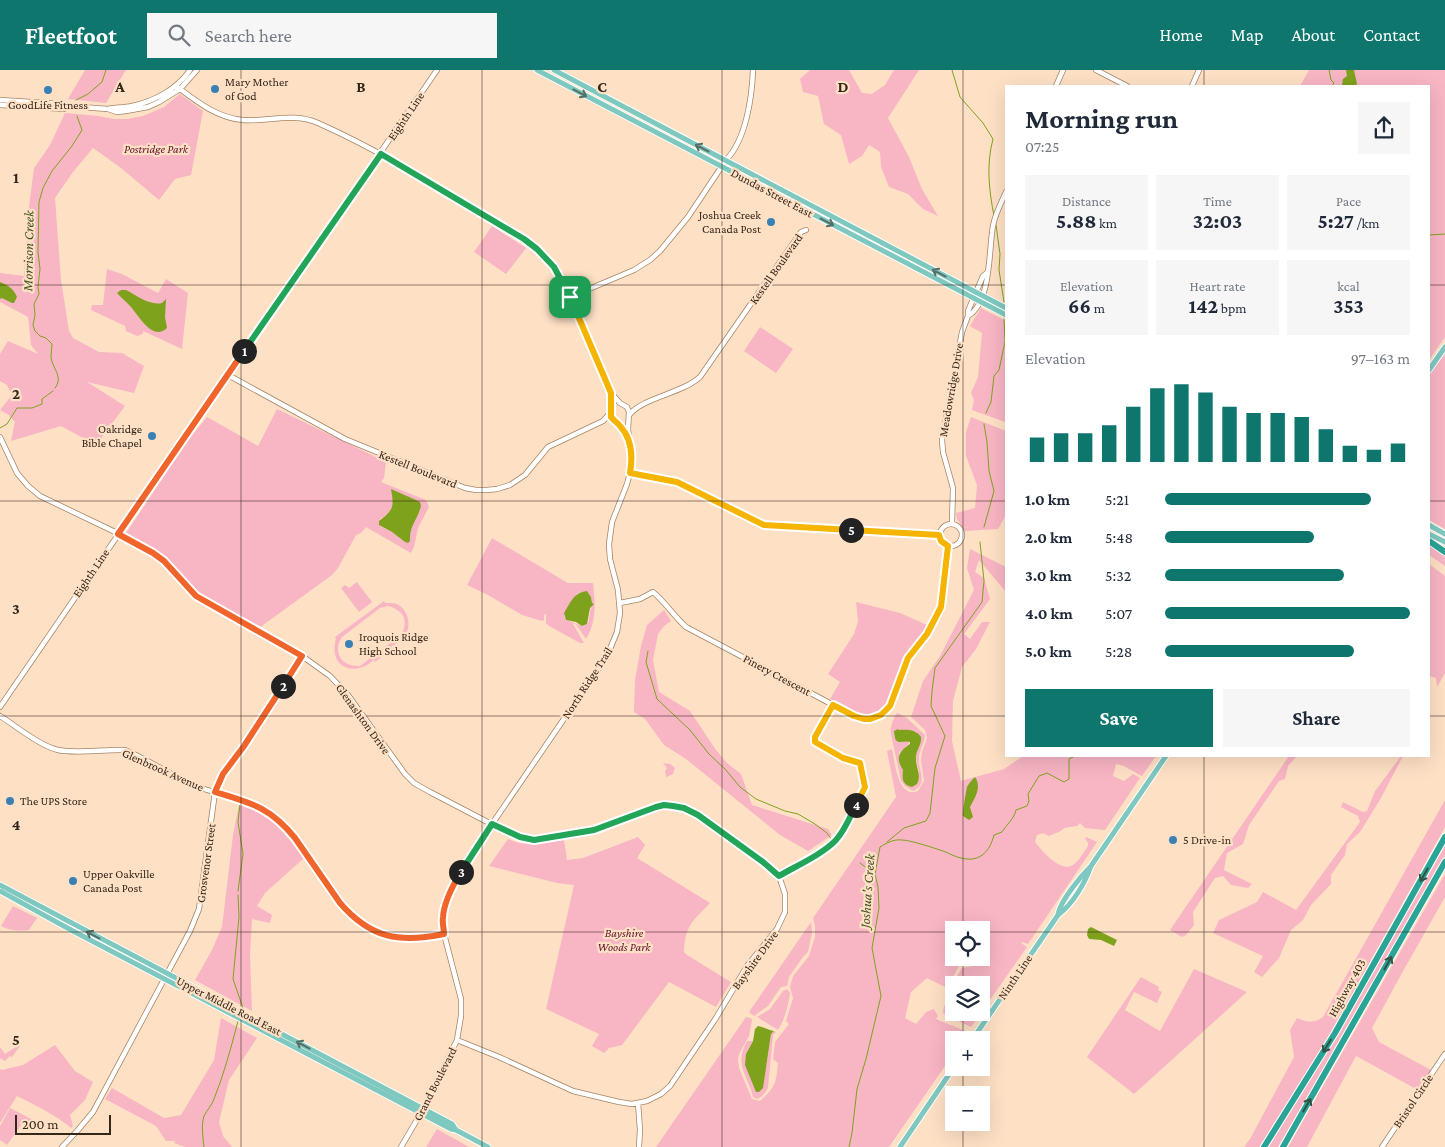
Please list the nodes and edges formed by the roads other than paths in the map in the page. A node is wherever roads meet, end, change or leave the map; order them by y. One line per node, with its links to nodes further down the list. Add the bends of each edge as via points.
1 (190, 70): 13 (street)
2 (197, 70): 13 (street)
3 (437, 70): 17 (street, Eighth Line)
4 (537, 70): 19 (main road, Dundas Street East, one-way to 19)
5 (554, 70): 18 (main road, Dundas Street East, one-way to 5)
6 (753, 70): 18 (street, via 752,95 744,127)
7 (1063, 70): 10 (street)
8 (1096, 70): 11 (street)
9 (1199, 70): 12 (street)
10 (1056, 85)
11 (1125, 85)
12 (1192, 85)
13 (178, 88): 16 (street, via 130,106 108,109); 17 (street, via 223,116 244,120 286,117 311,120)
14 (0, 100): 16 (street)
15 (0, 105): 16 (street, via 64,109)
16 (68, 106)
17 (381, 154): 22 (street, via 524,239 554,267); 28 (street, Eighth Line)
18 (726, 160): 19 (street); 23 (main road, Dundas Street East, one-way to 18)
19 (722, 166): 22 (street, via 688,217 650,260); 23 (main road, Dundas Street East, one-way to 23)
20 (1005, 195): 23 (street, Meadowridge Drive, via 994,223 988,279)
21 (806, 230): 31 (street, Kestell Boulevard, via 801,232 700,377 692,384)
22 (570, 297): 29 (street)
23 (978, 297): 24 (main road, Dundas Street East); 25 (main road, Dundas Street East); 39 (street, Meadowridge Drive, via 968,311 960,342 942,443 953,487)
24 (1005, 308)
25 (1005, 314)
26 (1445, 346): 27 (main road)
27 (1430, 368)
28 (228, 375): 34 (street, Kestell Boulevard, via 345,439 476,490 510,485 525,475 548,448); 41 (street, Eighth Line)
29 (611, 393): 30 (street); 32 (street)
30 (623, 405): 31 (street, Kestell Boulevard); 32 (street, via 616,405); 33 (street)
31 (638, 407): 33 (street, Kestell Boulevard)
32 (611, 411): 34 (street, Kestell Boulevard); 35 (street)
33 (629, 416): 35 (street, via 626,421); 37 (street, North Ridge Trail)
34 (603, 421): 35 (street, Kestell Boulevard)
35 (616, 422): 37 (street)
36 (0, 437): 41 (street, Glenashton Drive, via 17,472 40,496)
37 (629, 437): 38 (street, North Ridge Trail)
38 (630, 473): 44 (street, via 677,482 768,526); 49 (street, North Ridge Trail, via 612,522 609,544)
39 (952, 523): 44 (street, via 942,528); 47 (street, via 960,528 962,535 958,543)
40 (1430, 526): 43 (main road)
41 (118, 534): 50 (street, Glenashton Drive, via 164,561 196,596); 52 (street, Eighth Line)
42 (1430, 534): 46 (main road)
43 (1445, 534)
44 (939, 535): 47 (street)
45 (1430, 541): 48 (highway)
46 (1445, 542)
47 (948, 546): 51 (street, Pinery Crescent, via 941,607 927,634 908,658 890,706 881,715 864,719)
48 (1445, 552)
49 (620, 602): 51 (street, Pinery Crescent, via 640,600 653,592 686,626); 56 (street, North Ridge Trail, via 617,632 607,656)
50 (302, 656): 55 (street, Grosvenor Street, via 223,774); 56 (street, Glenashton Drive, via 340,685 414,783)
51 (833, 705): 59 (street, via 815,742 843,758 860,763 864,789 835,841)
52 (0, 707)
53 (0, 716): 55 (street, Glenbrook Avenue, via 57,750 124,750 197,787)
54 (1165, 757): 64 (main road, Ninth Line)
55 (215, 792): 62 (street, Glenbrook Avenue, via 261,807 280,822 356,920 384,935 402,939); 63 (street, Grosvenor Street, via 200,909)
56 (492, 824): 59 (street, via 534,840 594,830 656,807 673,806 698,815); 62 (street, Grand Boulevard, via 446,902 442,918)
57 (1445, 837): 75 (highway, Highway 403, one-way to 75, via 1335,1033)
58 (1445, 862): 76 (highway, Highway 403, one-way to 58)
59 (779, 876): 68 (street, Bayshire Drive, via 786,903 783,919 747,966 670,1086 654,1098)
60 (0, 885): 63 (main road, Upper Middle Road East, one-way to 60)
61 (0, 890): 63 (main road, Upper Middle Road East, via 71,930)
62 (444, 934): 65 (street, Grand Boulevard, via 460,999)
63 (166, 976): 69 (main road, Upper Middle Road East, via 236,1009); 70 (street, Grosvenor Street, via 93,1112)
64 (978, 1031)
65 (457, 1040): 68 (street, Bayshire Drive, via 573,1091); 69 (street, Grand Boulevard)
66 (1445, 1054): 77 (street, Bristol Circle)
67 (948, 1076): 74 (main road)
68 (638, 1103): 73 (street)
69 (422, 1111): 71 (street, Grand Boulevard); 72 (main road, Upper Middle Road East, via 452,1124 456,1130)
70 (62, 1147)
71 (401, 1147)
72 (488, 1147)
73 (639, 1147)
74 (900, 1147)
75 (1264, 1147)
76 (1283, 1147)
77 (1382, 1147)

